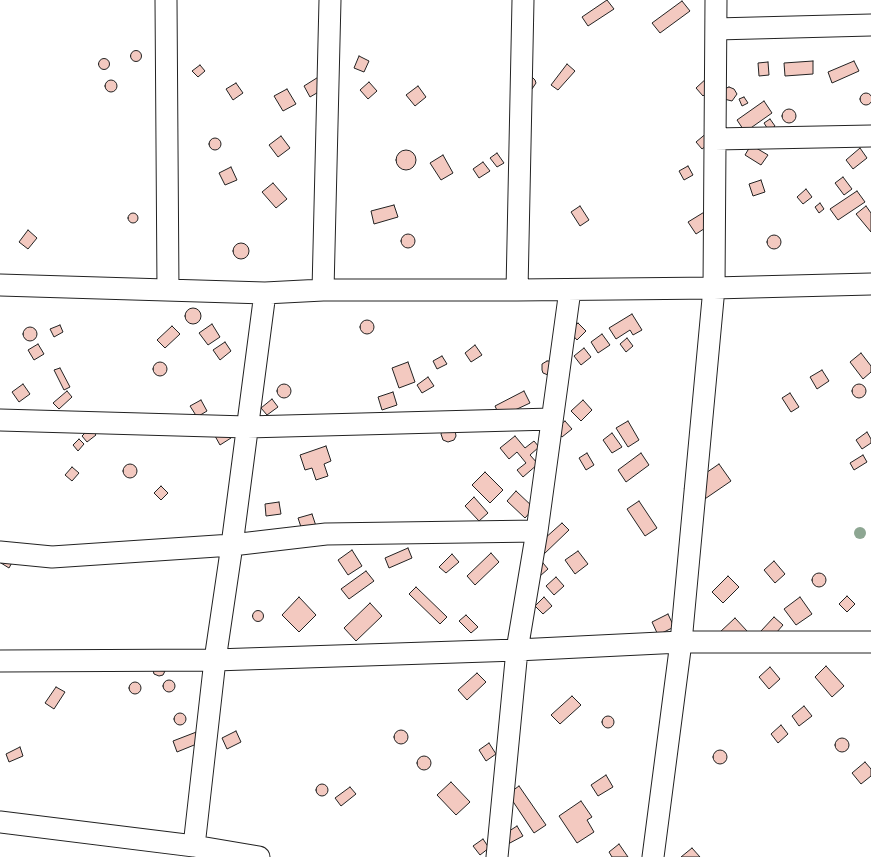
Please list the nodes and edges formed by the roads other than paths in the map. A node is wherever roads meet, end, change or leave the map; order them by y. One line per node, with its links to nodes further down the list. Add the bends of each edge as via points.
1 (166, 0): 12 (street)
2 (330, 0): 13 (street)
3 (522, 0): 14 (street)
4 (716, 0): 6 (street)
5 (871, 25): 6 (street)
6 (716, 29): 8 (street)
7 (871, 136): 8 (street)
8 (715, 139): 11 (street)
9 (871, 284): 11 (street)
10 (0, 285): 12 (street)
11 (714, 288): 15 (street); 23 (street)
12 (168, 290): 16 (street)
13 (324, 290): 14 (street); 16 (street)
14 (517, 290): 15 (street)
15 (570, 290): 17 (street)
16 (265, 293): 19 (street)
17 (552, 418): 19 (street); 20 (street)
18 (0, 420): 19 (street)
19 (247, 427): 21 (street)
20 (537, 531): 21 (street, via 326,534); 25 (street)
21 (232, 545): 22 (street, via 52,557); 26 (street)
22 (0, 552)
23 (681, 642): 24 (street); 25 (street); 32 (street)
24 (871, 642)
25 (517, 650): 26 (street); 31 (street)
26 (215, 660): 27 (street); 29 (street)
27 (0, 661)
28 (0, 822): 29 (street)
29 (194, 846): 30 (street)
30 (259, 857)
31 (496, 857)
32 (653, 857)

